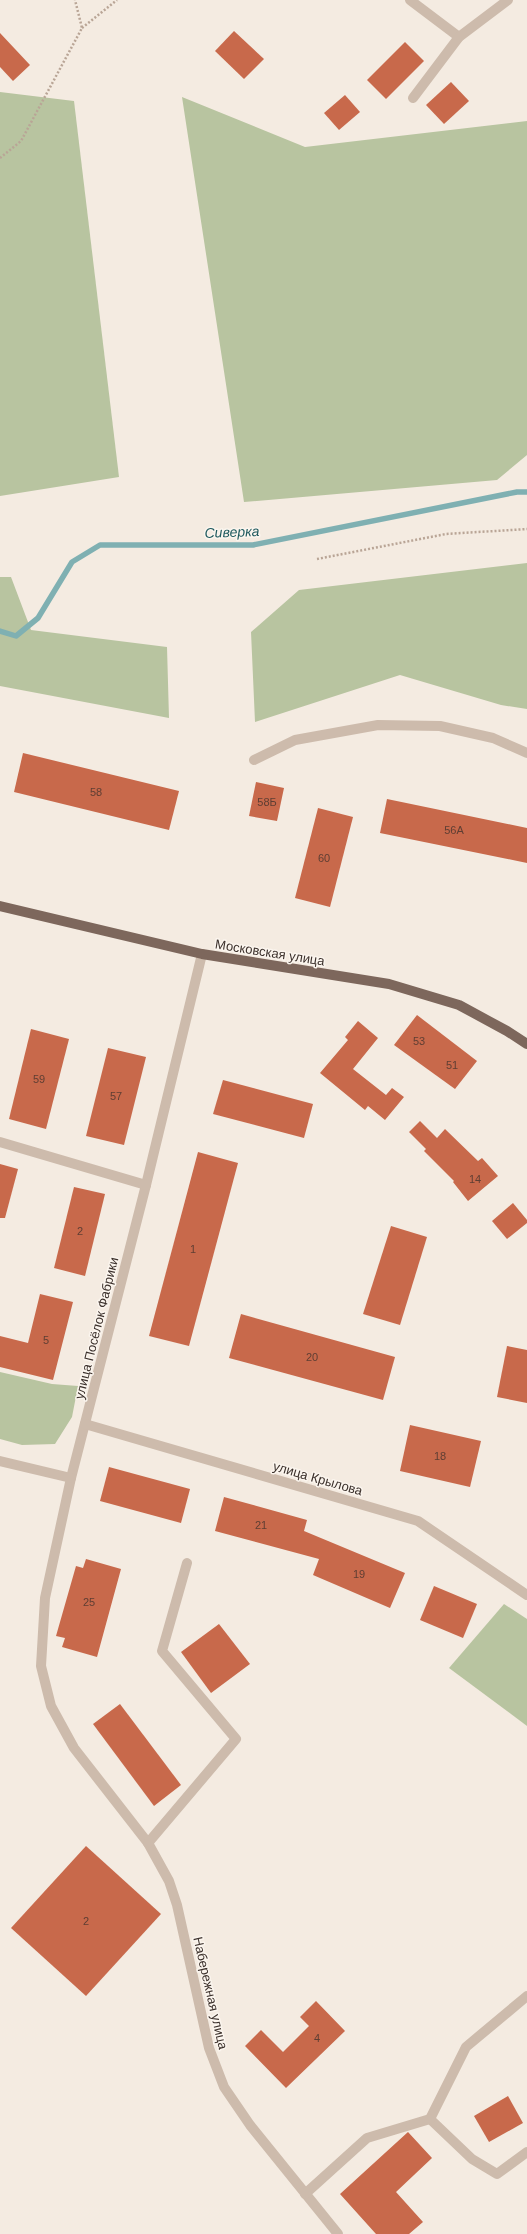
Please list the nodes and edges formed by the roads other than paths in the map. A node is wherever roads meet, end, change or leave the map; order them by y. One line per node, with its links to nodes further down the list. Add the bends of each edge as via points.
1 (410, 0): 3 (street)
2 (508, 0): 3 (street)
3 (459, 37): 4 (street)
4 (413, 98)
5 (527, 753): 6 (street, via 493,738 440,726 378,725 295,740)
6 (254, 760)
7 (0, 906): 8 (main road, Московская улица)
8 (202, 954): 9 (main road, Московская улица, via 389,984 459,1005); 11 (street, улица Посёлок Фабрики)
9 (527, 1044)
10 (0, 1142): 11 (street)
11 (146, 1185): 12 (street, улица Посёлок Фабрики)
12 (85, 1424): 14 (street, улица Посёлок Фабрики); 16 (street, улица Крылова, via 418,1520)
13 (0, 1460): 14 (street)
14 (71, 1478): 17 (street, улица Посёлок Фабрики, via 45,1598 41,1666 51,1706 74,1748)
15 (187, 1563): 17 (street, via 162,1651 236,1739)
16 (527, 1595)
17 (148, 1843): 21 (street, Набережная улица, via 169,1881 177,1905 208,2048 224,2087 250,2125)
18 (527, 1996): 19 (street, via 466,2047)
19 (430, 2119): 20 (street, via 472,2159 497,2174); 21 (street, via 366,2138)
20 (527, 2152)
21 (305, 2194): 22 (street, Набережная улица)
22 (338, 2234)

